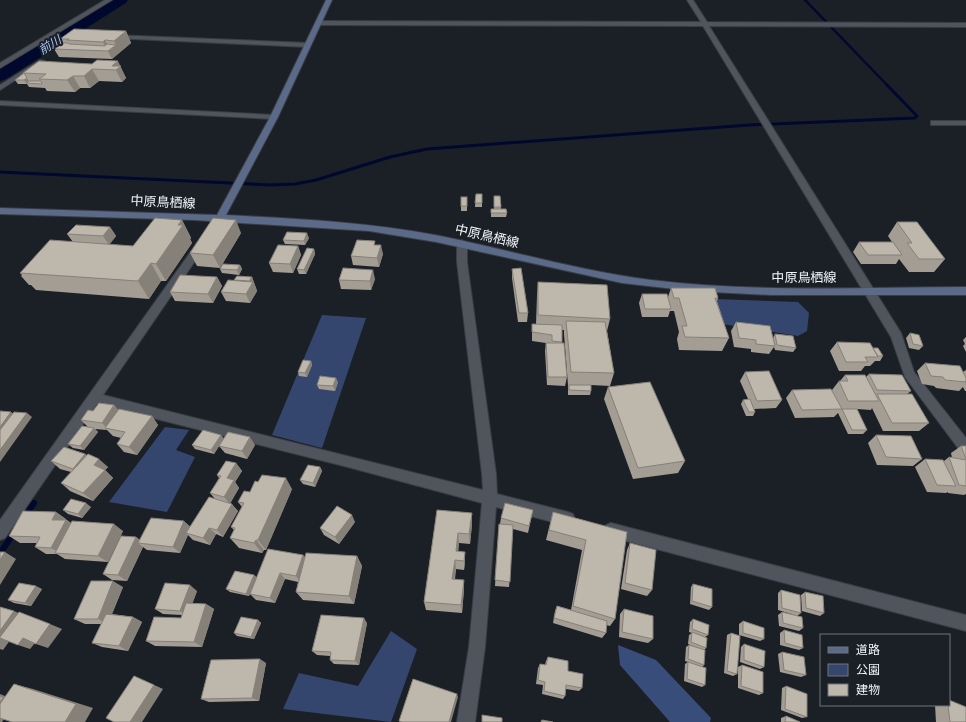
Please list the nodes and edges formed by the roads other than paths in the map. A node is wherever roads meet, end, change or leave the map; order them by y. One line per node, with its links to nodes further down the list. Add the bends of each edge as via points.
1 (109, 0): 10 (street)
2 (329, 0): 4 (main road)
3 (690, 0): 5 (street)
4 (318, 23): 5 (street); 8 (main road)
5 (705, 24): 6 (street); 19 (street)
6 (966, 25)
7 (106, 37): 8 (street)
8 (308, 45): 13 (main road)
9 (42, 60): 11 (street)
10 (0, 66)
11 (0, 88)
12 (0, 103): 13 (street)
13 (274, 117): 17 (main road)
14 (934, 123): 15 (street)
15 (966, 123)
16 (0, 211): 17 (main road, 中原鳥栖線, via 110,212)
17 (220, 218): 18 (main road, 中原鳥栖線, via 364,227); 21 (street)
18 (462, 243): 19 (main road, 中原鳥栖線, via 608,277 652,284 756,290); 23 (street, via 462,262)
19 (869, 290): 20 (main road, 中原鳥栖線); 22 (street, via 897,336 909,374)
20 (966, 291)
21 (95, 398): 23 (street); 26 (street)
22 (966, 448)
23 (490, 498): 24 (street); 28 (street, via 477,647)
24 (582, 522)
25 (597, 526): 27 (street)
26 (0, 533)
27 (966, 623)
28 (466, 722)

